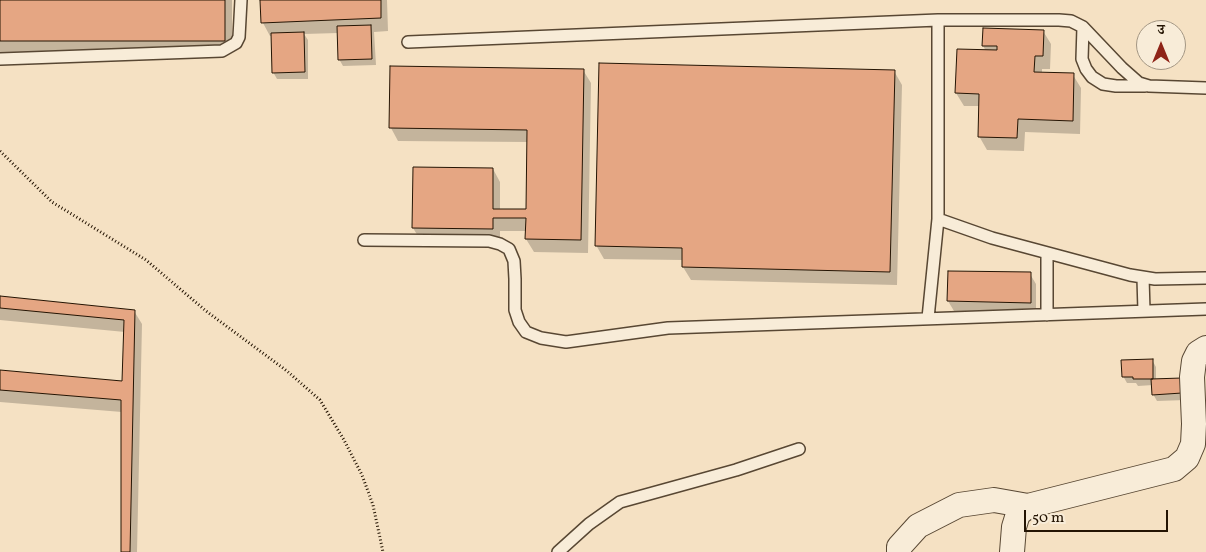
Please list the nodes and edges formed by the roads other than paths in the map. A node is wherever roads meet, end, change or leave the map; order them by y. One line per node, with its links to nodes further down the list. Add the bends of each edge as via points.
1 (241, 0): 5 (lane, via 239,37 236,43 222,51)
2 (938, 20): 3 (lane, via 1059,20); 4 (lane); 8 (lane)
3 (1083, 27): 6 (lane, via 1132,78); 6 (lane, via 1082,59 1092,77 1103,84)
4 (408, 42)
5 (0, 59)
6 (1150, 86): 7 (lane)
7 (1206, 88)
8 (938, 219): 10 (lane, via 992,238); 16 (lane)
9 (364, 240): 16 (lane, via 489,241 500,244 509,249 514,261 514,310 519,322 526,332 566,342 668,328)
10 (1047, 252): 11 (lane); 15 (lane)
11 (1143, 278): 12 (lane); 14 (lane)
12 (1206, 278)
13 (1206, 309): 14 (lane)
14 (1144, 311): 15 (lane)
15 (1047, 315): 16 (lane)
16 (928, 318)
17 (1206, 348): 19 (street, via 1194,361 1193,444 1187,458 1174,469)
18 (799, 448): 20 (lane, via 736,470 620,502)
19 (1028, 506): 21 (street, via 994,500 960,505 918,526 899,547); 22 (street, via 1018,514)
20 (558, 552)
21 (899, 552)
22 (1012, 552)

